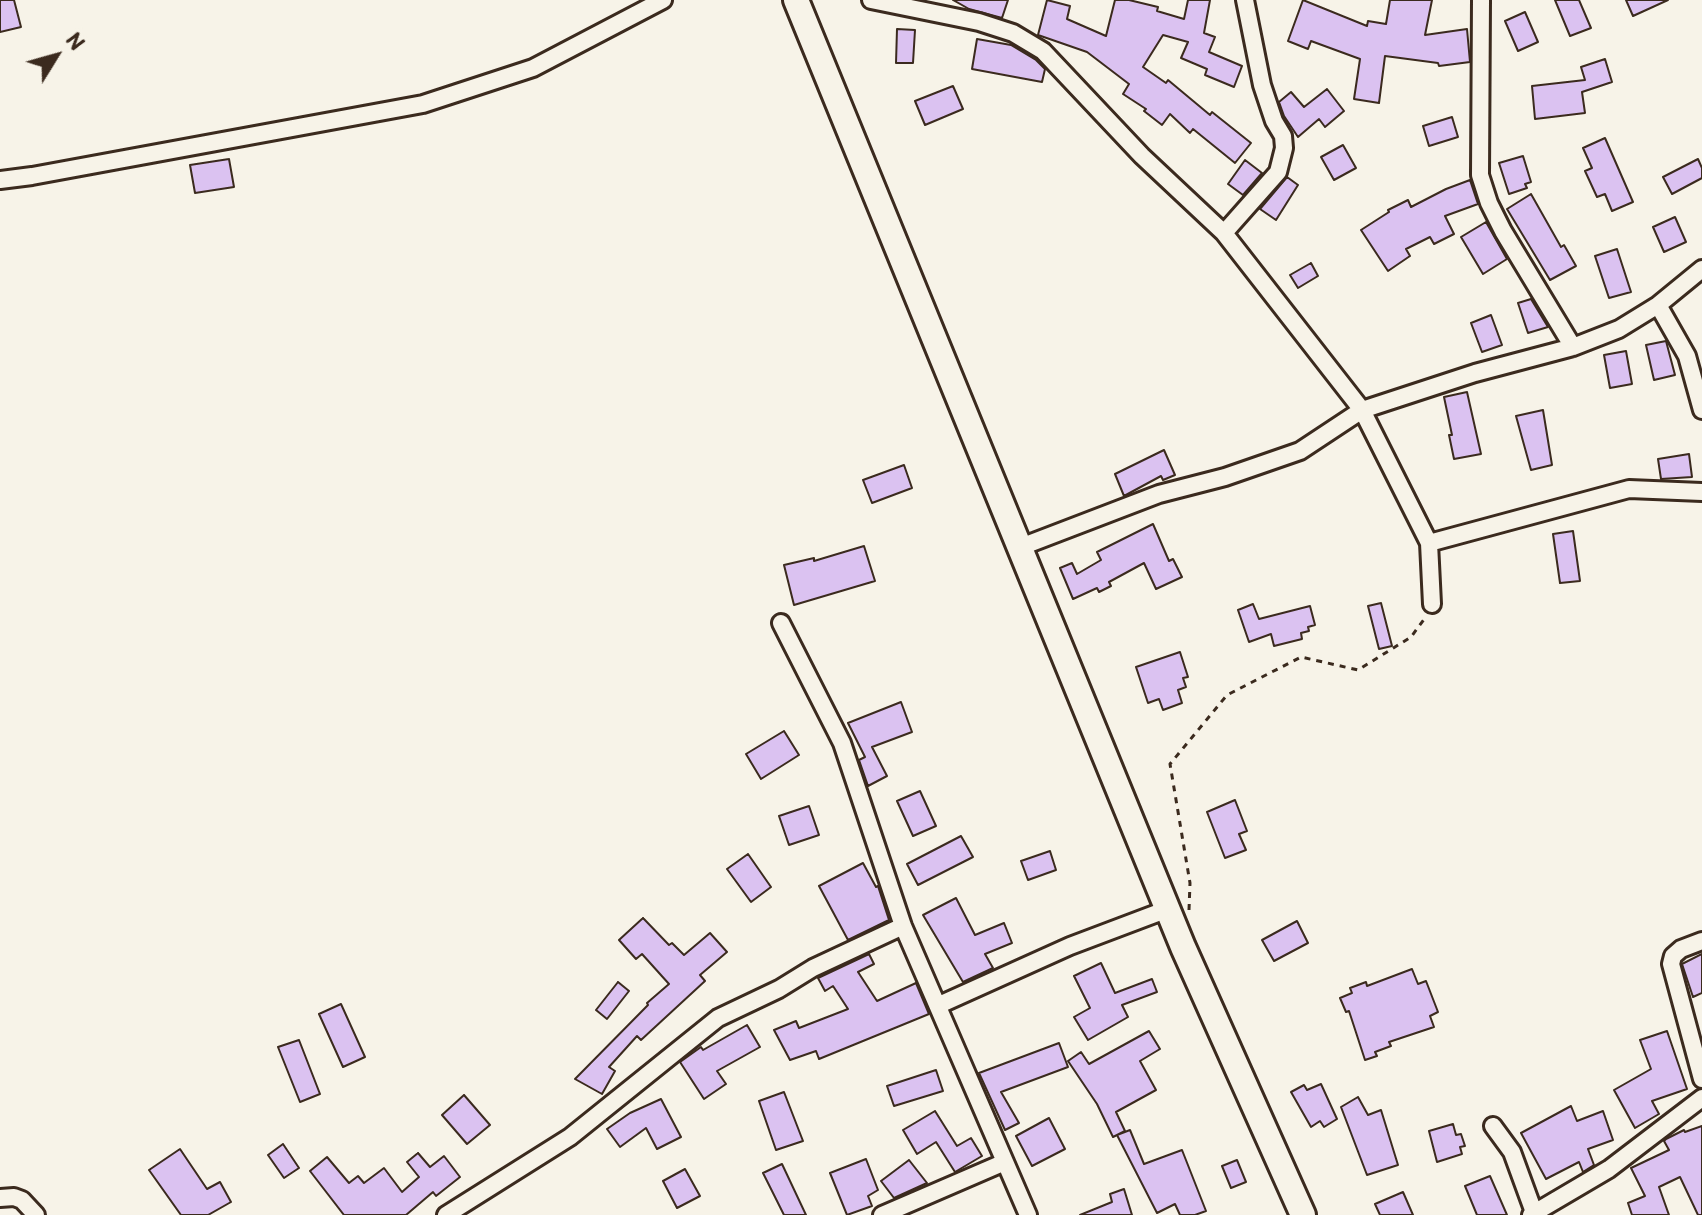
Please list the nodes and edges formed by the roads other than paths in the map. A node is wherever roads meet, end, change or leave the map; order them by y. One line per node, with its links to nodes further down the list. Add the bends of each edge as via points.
1 (663, 0): 6 (street, via 533,68 423,104)
2 (796, 0): 15 (main road)
3 (871, 0): 7 (street, via 979,22 1013,33 1043,51)
4 (1245, 0): 7 (street, via 1262,85 1284,148 1278,172)
5 (1481, 0): 10 (street, via 1480,175 1503,231)
6 (0, 180)
7 (1224, 233): 11 (street)
8 (1702, 269): 9 (street)
9 (1658, 305): 10 (street, via 1619,329); 12 (street, via 1687,356)
10 (1573, 347): 11 (street)
11 (1362, 410): 14 (street); 15 (street, via 1300,451 1159,494)
12 (1702, 410)
13 (1702, 492): 14 (street, via 1629,489)
14 (1429, 543): 16 (street)
15 (1018, 548): 18 (main road)
16 (1432, 604)
17 (781, 623): 19 (street, via 842,743)
18 (1168, 909): 21 (street); 32 (main road)
19 (903, 926): 21 (street); 29 (street, via 718,1018 570,1137)
20 (1702, 941): 22 (street, via 1681,949 1671,964)
21 (939, 1005): 25 (street)
22 (1702, 1079)
23 (1702, 1098): 27 (street, via 1609,1169)
24 (1493, 1126): 27 (street, via 1512,1152)
25 (1005, 1162): 30 (street); 31 (street)
26 (0, 1198): 28 (street, via 22,1200)
27 (1533, 1214)
28 (36, 1215)
29 (446, 1215)
30 (882, 1215)
31 (1028, 1215)
32 (1303, 1215)

